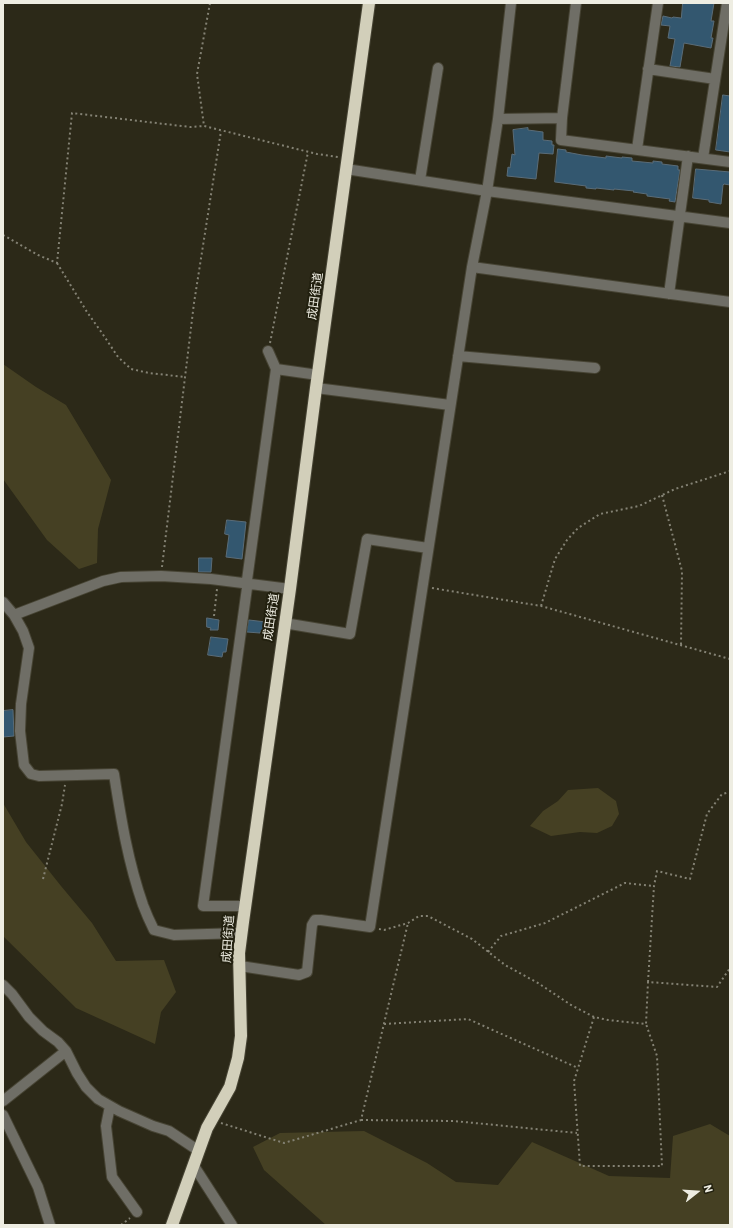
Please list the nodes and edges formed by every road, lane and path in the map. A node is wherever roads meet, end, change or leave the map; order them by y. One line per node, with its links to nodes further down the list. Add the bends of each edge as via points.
1 (210, 3): 12 (path, via 197,74)
2 (370, 3): 19 (highway, 成田街道)
3 (511, 3): 11 (street)
4 (576, 3): 10 (street)
5 (658, 3): 8 (street)
6 (727, 3): 9 (street)
7 (438, 68): 20 (street)
8 (648, 69): 9 (street); 14 (street)
9 (715, 78): 17 (street)
10 (562, 118): 11 (street); 14 (street, via 561,140)
11 (498, 119): 21 (street)
12 (204, 126): 13 (path); 25 (path, via 190,127 72,113)
13 (221, 130): 15 (path); 34 (path)
14 (637, 149): 16 (street)
15 (308, 152): 19 (path); 29 (path)
16 (688, 156): 17 (street); 22 (street)
17 (704, 158): 18 (street)
18 (730, 162)
19 (347, 164): 20 (street); 33 (highway, 成田街道)
20 (420, 180): 21 (street)
21 (487, 191): 22 (street); 26 (street)
22 (680, 216): 23 (street); 27 (street)
23 (730, 223)
24 (3, 235): 25 (path)
25 (56, 263): 34 (path, via 118,357 131,369)
26 (472, 267): 27 (street); 30 (street)
27 (669, 294): 28 (street)
28 (730, 302)
29 (268, 351): 32 (street)
30 (458, 356): 31 (street); 36 (street)
31 (595, 368)
32 (276, 369): 33 (street); 42 (street)
33 (318, 375): 35 (highway, 成田街道)
34 (185, 377): 40 (path)
35 (316, 388): 36 (street); 44 (highway, 成田街道)
36 (450, 405): 39 (street)
37 (730, 471): 38 (path)
38 (662, 495): 46 (path, via 639,506 600,514 578,528 555,560); 50 (path, via 682,571)
39 (428, 548): 43 (street); 49 (street, via 367,539 350,634)
40 (160, 576): 41 (street); 47 (street, via 121,577 103,581)
41 (218, 580): 42 (street); 48 (path)
42 (247, 584): 44 (street); 56 (street, via 203,906)
43 (422, 587): 46 (path); 58 (street)
44 (290, 589): 49 (highway, 成田街道)
45 (3, 602): 47 (street)
46 (541, 606): 50 (path)
47 (14, 615): 52 (street, via 29,648 21,704 20,732 24,765 31,774 39,776)
48 (214, 616)
49 (284, 623): 56 (highway, 成田街道)
50 (681, 645): 51 (path)
51 (730, 659)
52 (66, 775): 54 (path, via 62,804); 59 (street, via 114,774 132,871 154,930 174,935)
53 (730, 792): 55 (path, via 722,794 707,814 690,879 657,871)
54 (43, 879)
55 (654, 886): 60 (path, via 625,883 546,923 501,936); 63 (path)
56 (245, 906): 59 (highway, 成田街道)
57 (408, 923): 58 (path, via 384,930); 60 (path, via 419,916 428,916 472,939); 66 (path)
58 (370, 926): 61 (street, via 315,920 312,925 307,972 299,975)
59 (241, 934): 61 (highway, 成田街道)
60 (488, 952): 65 (path, via 505,965)
61 (240, 966): 73 (highway, 成田街道, via 241,1036 238,1058 230,1087)
62 (730, 968): 63 (path, via 717,987)
63 (648, 982): 67 (path)
64 (3, 985): 68 (street, via 29,1017)
65 (594, 1017): 67 (path); 69 (path)
66 (384, 1024): 69 (path, via 468,1019); 74 (path)
67 (646, 1024): 75 (path, via 657,1056 662,1166 580,1166)
68 (66, 1051): 70 (street); 71 (street, via 86,1087)
69 (578, 1068): 75 (path, via 574,1081)
70 (3, 1101)
71 (110, 1106): 76 (street, via 170,1131); 78 (street, via 106,1126 112,1177)
72 (3, 1115): 79 (street, via 38,1188)
73 (212, 1120): 74 (path, via 284,1143); 76 (highway, 成田街道)
74 (361, 1120): 75 (path, via 454,1121)
75 (578, 1133)
76 (199, 1151): 77 (highway, 成田街道)
77 (194, 1166): 80 (highway, 成田街道); 81 (street)
78 (137, 1212)
79 (50, 1225)
80 (172, 1225)
81 (232, 1225)

